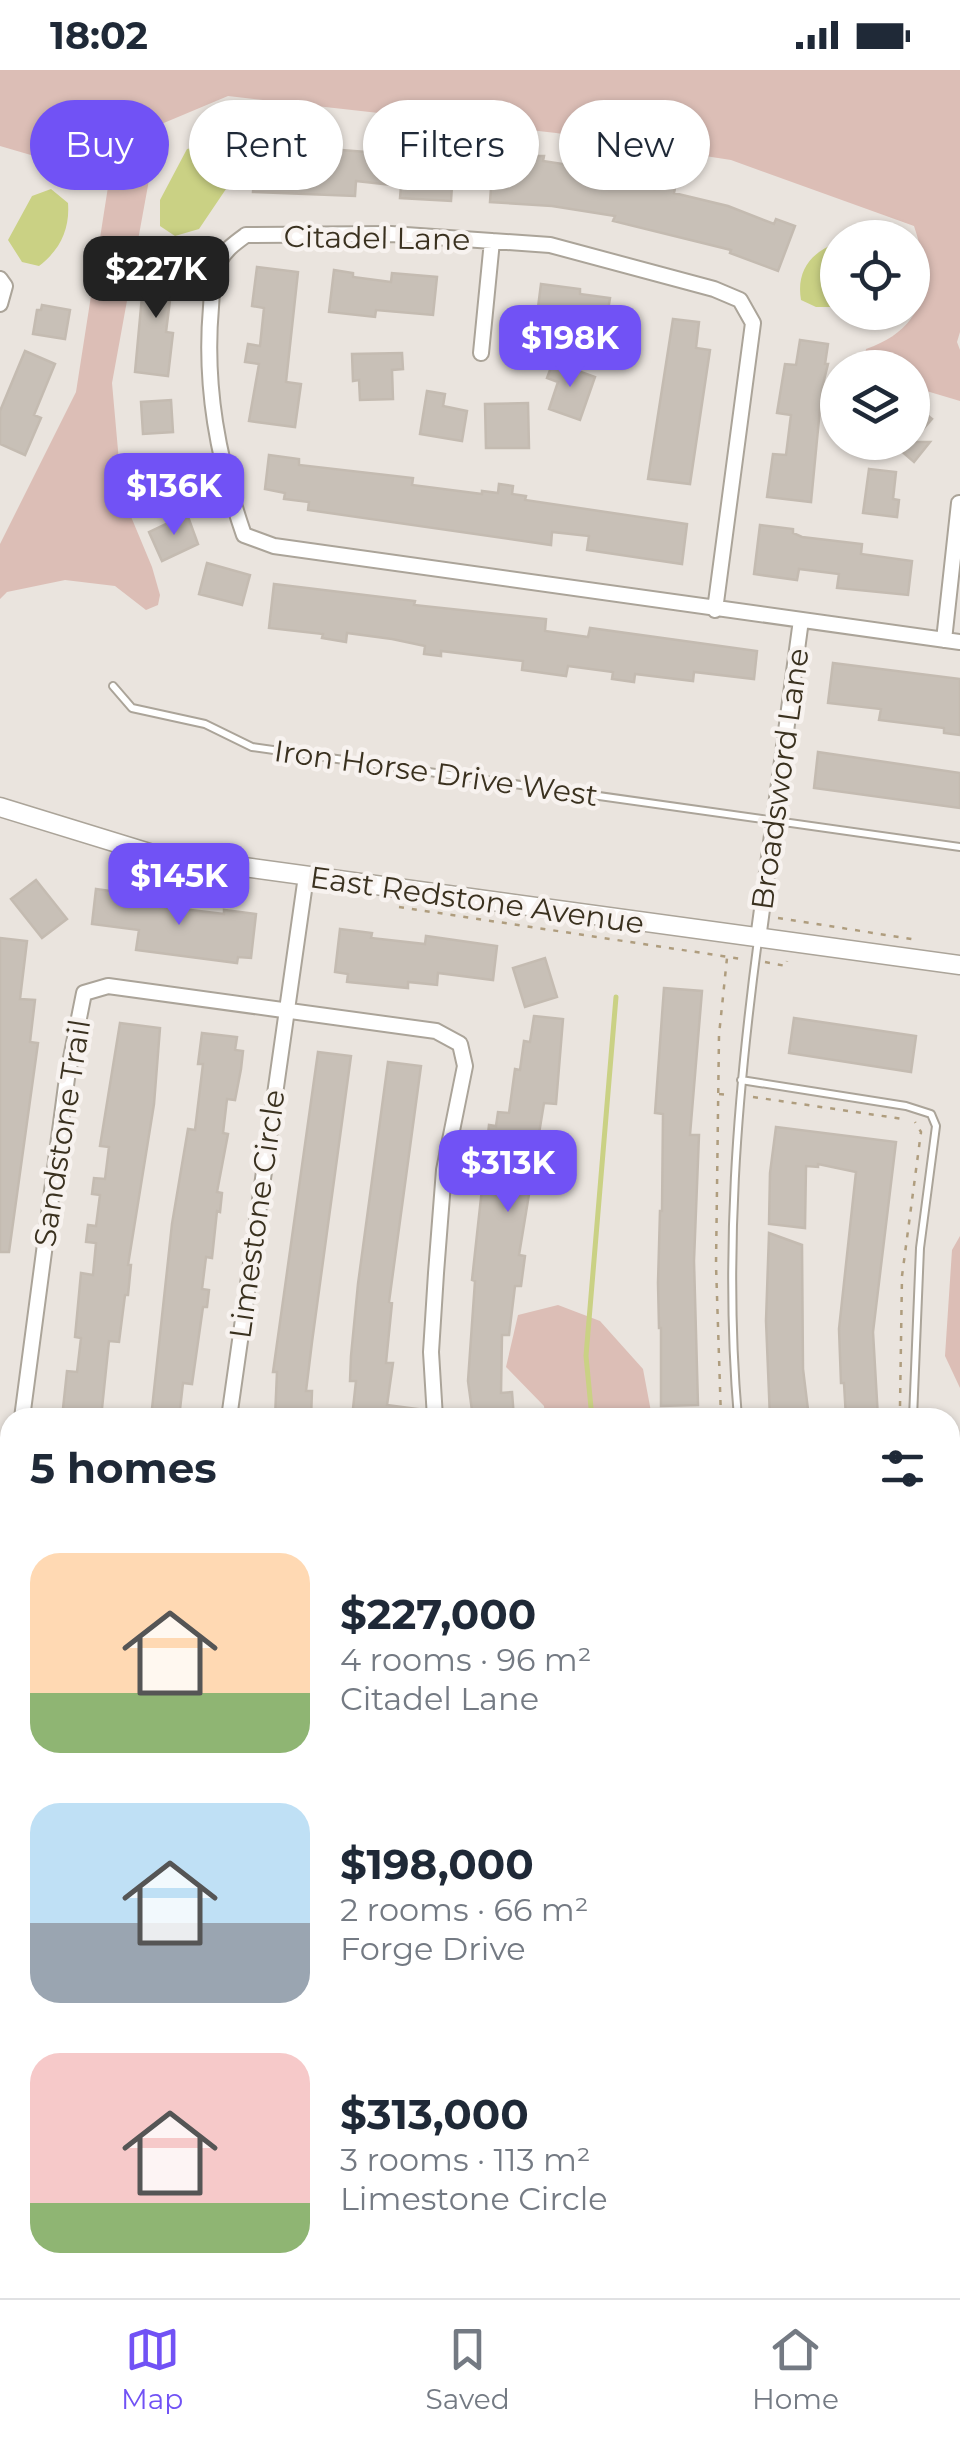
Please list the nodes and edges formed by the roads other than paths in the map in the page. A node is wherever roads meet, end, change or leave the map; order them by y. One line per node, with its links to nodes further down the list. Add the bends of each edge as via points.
1 (492, 241): 4 (street); 6 (street, Citadel Lane, via 550,245 740,300 753,323); 6 (street, Citadel Lane, via 246,235 229,247 216,265 208,386 227,487 244,535 274,546)
2 (0, 279): 3 (street)
3 (0, 304)
4 (481, 353)
5 (959, 503): 8 (street)
6 (715, 610): 7 (street, Citadel Lane)
7 (802, 620): 8 (street, Citadel Lane); 11 (street, Broadsword Lane)
8 (952, 641)
9 (113, 686): 11 (lane, Iron Horse Drive West, via 132,708 205,724 252,747)
10 (0, 808): 13 (street, East Redstone Avenue, via 156,856)
11 (776, 820): 12 (lane, Iron Horse Drive West); 14 (street, Broadsword Lane)
12 (960, 847)
13 (306, 876): 14 (street, East Redstone Avenue); 16 (street, Limestone Circle)
14 (758, 939): 15 (street, East Redstone Avenue); 17 (lane)
15 (960, 965)
16 (287, 1010): 18 (street, Sandstone Trail, via 108,986 84,993); 19 (street, Limestone Circle); 20 (street, via 436,1030 460,1044 465,1066 444,1170 436,1274)
17 (741, 1080): 21 (lane, via 732,1214); 22 (lane, via 931,1114 936,1126 920,1248)
18 (23, 1408)
19 (230, 1408)
20 (434, 1408)
21 (738, 1408)
22 (913, 1408)

